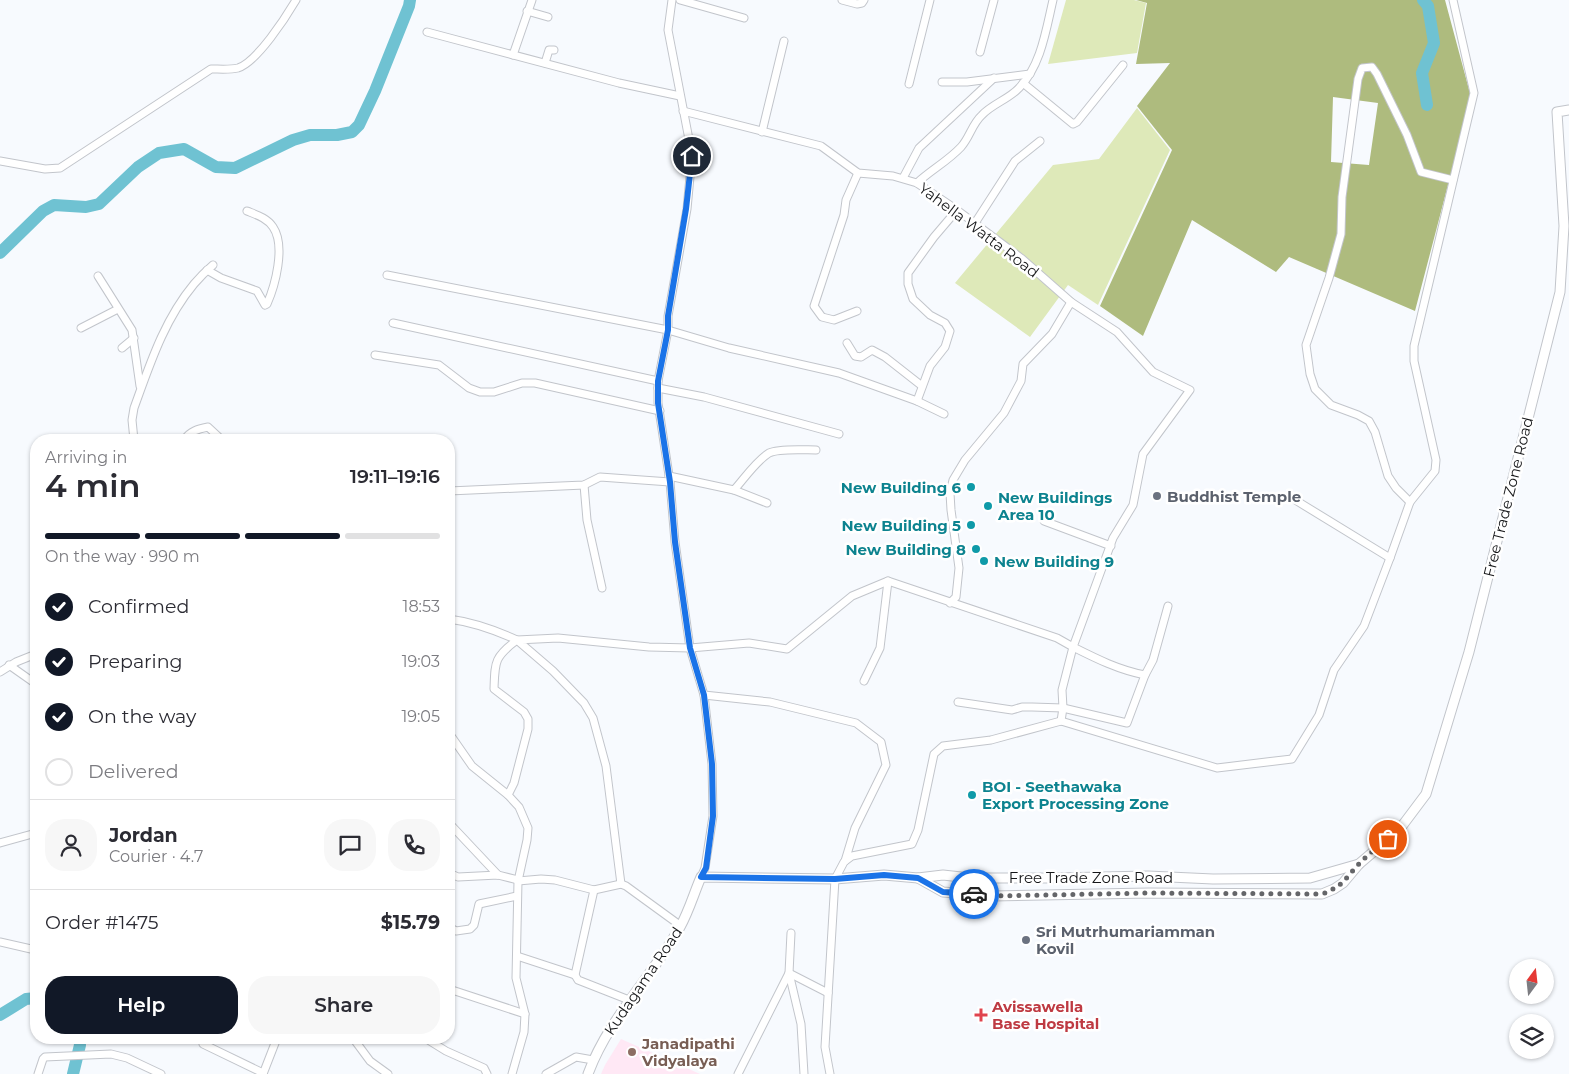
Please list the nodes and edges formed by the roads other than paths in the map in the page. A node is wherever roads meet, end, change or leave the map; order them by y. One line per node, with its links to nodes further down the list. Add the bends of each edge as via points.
1 (296, 0): 31 (street, via 254,58 239,68 211,70 60,168)
2 (532, 0): 11 (street)
3 (672, 0): 26 (street, Kudagama Road, via 668,30)
4 (680, 0): 13 (street)
5 (842, 0): 6 (street, via 857,4)
6 (864, 0)
7 (930, 0): 25 (street)
8 (994, 0): 17 (street)
9 (1053, 0): 21 (street, via 1040,51)
10 (1453, 0): 34 (street, via 1474,93)
11 (527, 11): 12 (street); 18 (street)
12 (548, 17)
13 (744, 18)
14 (427, 32): 18 (street)
15 (784, 41): 29 (street)
16 (554, 50): 19 (street, via 549,50)
17 (980, 52)
18 (513, 55): 19 (street)
19 (545, 63): 26 (street)
20 (1123, 65): 24 (street, via 1073,124)
21 (1030, 74): 22 (street); 24 (street)
22 (994, 78): 23 (street); 33 (street, via 918,148)
23 (942, 82)
24 (1023, 83): 35 (street, via 1018,90 983,113 948,160)
25 (909, 84)
26 (680, 96): 28 (street, Kudagama Road)
27 (1569, 110): 98 (street, Free Trade Zone Road, via 1556,112 1564,226 1560,292 1468,652 1426,794 1399,830)
28 (683, 111): 29 (street); 48 (street, Kudagama Road, via 692,156)
29 (762, 132): 32 (street, via 821,146)
30 (1040, 141): 38 (street, via 1015,161)
31 (0, 162)
32 (858, 173): 33 (street, Yahella Watta Road); 45 (street, via 846,200 814,306 822,317 834,320)
33 (903, 178): 35 (street, Yahella Watta Road)
34 (1453, 180): 69 (street, via 1414,346 1414,361 1436,460 1435,472); 69 (street, via 1421,172 1377,74 1372,67 1362,68 1342,197 1341,234 1306,345 1315,389 1331,405 1369,421 1388,476)
35 (917, 183): 36 (street, Yahella Watta Road)
36 (957, 210): 38 (street, Yahella Watta Road); 54 (street, via 908,273 913,299 930,315 945,323 950,331)
37 (247, 211): 40 (street, via 264,218 275,229 279,262 274,289 267,304 258,291)
38 (975, 223): 43 (street, Yahella Watta Road)
39 (213, 265): 40 (street)
40 (206, 270): 55 (street, via 180,300 165,327)
41 (387, 275): 48 (street)
42 (98, 276): 44 (street)
43 (1071, 302): 72 (street, Yahella Watta Road, via 1117,332 1153,372 1190,390 1143,454 1133,505); 76 (street, via 1052,334 1023,364 1021,381 1004,412 953,480 951,510 959,568 956,597)
44 (118, 309): 47 (street); 49 (street)
45 (857, 311)
46 (393, 323): 53 (street)
47 (81, 328)
48 (668, 330): 53 (street, Kudagama Road); 56 (street, via 838,373)
49 (134, 338): 51 (street); 55 (street)
50 (847, 343): 54 (street, via 855,356 872,350)
51 (122, 348)
52 (375, 355): 57 (street, via 440,365 469,388 480,392 535,383)
53 (658, 385): 57 (street, Kudagama Road); 62 (street)
54 (922, 386): 56 (street)
55 (140, 389): 59 (street, via 132,420)
56 (917, 401): 58 (street)
57 (660, 411): 64 (street, Kudagama Road)
58 (944, 414)
59 (133, 434)
60 (187, 434): 61 (street, via 208,427)
61 (216, 434)
62 (839, 434)
63 (816, 450): 66 (street, via 770,452)
64 (670, 479): 65 (street, via 600,477); 66 (street); 81 (street, Kudagama Road)
65 (584, 485): 67 (street); 75 (street, via 587,520)
66 (734, 490): 70 (street)
67 (455, 492)
68 (1292, 498): 73 (street)
69 (1410, 502): 73 (street)
70 (767, 504)
71 (1044, 522): 72 (street)
72 (1110, 546): 80 (street)
73 (1390, 558): 91 (street, via 1364,626 1334,670 1319,715 1292,759 1217,768)
74 (888, 581): 76 (street); 81 (street, via 852,596 787,649 749,643); 87 (street, via 880,648)
75 (602, 588)
76 (950, 603): 80 (street, via 1057,638)
77 (1168, 606): 85 (street, via 1153,660)
78 (455, 620): 79 (street)
79 (516, 640): 81 (street, via 558,638); 93 (street, via 499,655 495,665 494,689 524,712 528,720); 105 (street, via 553,671 584,703 593,718 606,766)
80 (1073, 647): 85 (street, via 1105,663); 90 (street, via 1062,690)
81 (690, 648): 88 (street, Kudagama Road)
82 (30, 657): 83 (street)
83 (10, 665): 84 (street); 86 (street)
84 (0, 672)
85 (1145, 675): 90 (street, via 1127,724)
86 (30, 680)
87 (864, 681)
88 (704, 695): 97 (street, via 770,702 856,723 881,742 886,765); 101 (street, Kudagama Road, via 712,764 713,816 706,868)
89 (958, 702): 90 (street, via 1012,710 1022,707)
90 (1063, 708): 91 (street)
91 (1061, 720): 97 (street, via 991,740 943,746 934,754 918,830 912,844 852,856)
92 (455, 742): 93 (street, via 472,766)
93 (508, 796): 104 (street, via 519,807 528,828)
94 (455, 829): 99 (street)
95 (30, 836): 96 (street)
96 (0, 843)
97 (844, 862): 103 (street)
98 (1359, 864): 102 (street, Free Trade Zone Road, via 1310,878 970,878 943,875); 102 (street, Free Trade Zone Road, via 1343,883 1322,894 992,896 943,892)
99 (498, 875): 100 (street); 104 (street)
100 (455, 876)
101 (701, 877): 103 (street, Free Trade Zone Road); 108 (street, Kudagama Road)
102 (918, 878): 103 (street, Free Trade Zone Road, via 884,875)
103 (835, 879): 117 (street)
104 (518, 880): 106 (street, via 555,880); 107 (street)
105 (621, 884): 106 (street); 108 (street)
106 (594, 890): 115 (street)
107 (518, 896): 109 (street, via 480,904 474,925 470,929); 113 (street)
108 (680, 926): 118 (street, Kudagama Road)
109 (455, 930)
110 (791, 933): 114 (street)
111 (0, 942): 112 (street)
112 (30, 949)
113 (517, 956): 115 (street); 119 (street, via 516,978)
114 (789, 973): 117 (street); 133 (street); 134 (street, via 802,1024)
115 (575, 976): 118 (street)
116 (455, 991): 119 (street)
117 (828, 993): 135 (street, via 825,1047)
118 (629, 1000): 124 (street, Kudagama Road)
119 (525, 1014): 130 (street, via 524,1032)
120 (203, 1044): 125 (street)
121 (275, 1044): 125 (street)
122 (358, 1044): 128 (street, via 370,1061)
123 (435, 1044): 129 (street, via 484,1068)
124 (593, 1060): 131 (street, via 576,1057); 132 (street, Kudagama Road)
125 (263, 1073)
126 (38, 1074): 127 (street, via 45,1057 111,1054)
127 (161, 1074)
128 (388, 1074)
129 (487, 1074)
130 (512, 1074)
131 (546, 1074)
132 (588, 1074)
133 (738, 1074)
134 (804, 1074)
135 (830, 1074)

